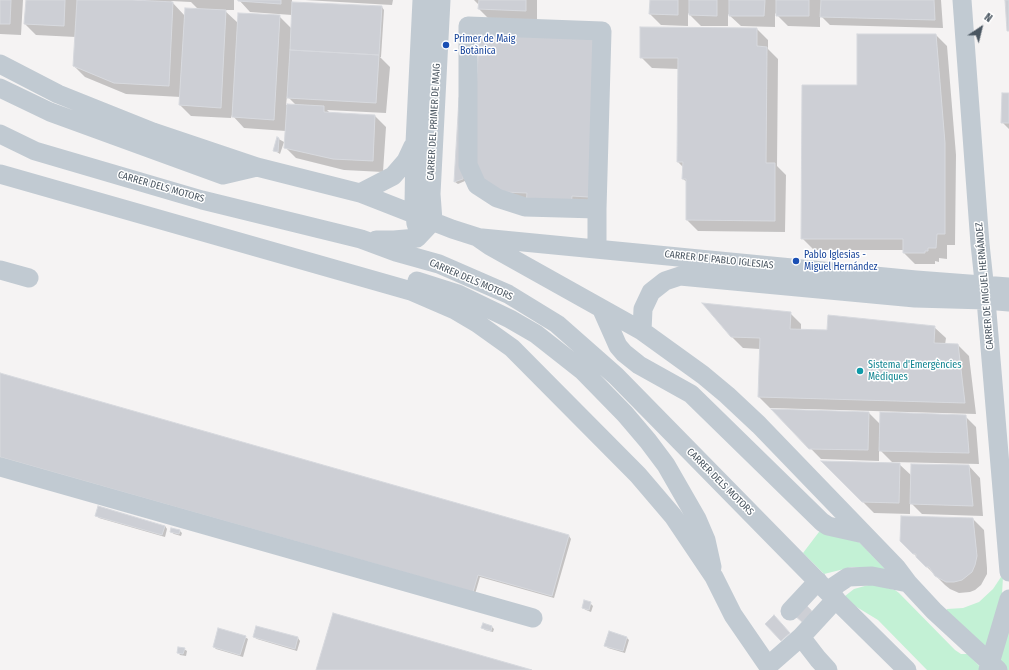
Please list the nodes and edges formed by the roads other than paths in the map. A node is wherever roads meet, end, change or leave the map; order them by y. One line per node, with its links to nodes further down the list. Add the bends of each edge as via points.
1 (422, 0): 7 (street, CARRER DEL PRIMER DE MAIG)
2 (441, 0): 14 (street, CARRER DEL PRIMER DE MAIG, via 431,194)
3 (962, 0): 23 (street, CARRER DE MIGUEL HERNÁNDEZ, via 980,244)
4 (0, 64): 9 (street, via 58,94 153,132)
5 (0, 88): 9 (street, via 50,112 224,175)
6 (0, 134): 17 (street, CARRER DELS MOTORS, via 35,151 202,200)
7 (414, 143): 11 (street, CARRER DEL PRIMER DE MAIG, via 406,161 393,176); 13 (street, CARRER DEL PRIMER DE MAIG)
8 (0, 161): 30 (street, via 458,294 536,334 583,371 625,414 666,465 706,540)
9 (258, 167): 11 (street)
10 (0, 174): 30 (street, via 411,291 455,310 512,348 633,470 673,516)
11 (360, 193): 13 (street)
12 (597, 209): 12 (street, via 602,32 468,26 468,165 478,185 497,198 525,207); 18 (street)
13 (415, 214): 14 (street); 16 (street, CARRER DEL PRIMER DE MAIG)
14 (433, 221): 15 (street); 16 (street)
15 (477, 237): 18 (street, CARRER DE PABLO IGLESIAS); 25 (street)
16 (417, 238): 17 (street); 19 (street)
17 (361, 240): 19 (street, CARRER DELS MOTORS)
18 (597, 248): 23 (street, CARRER DE PABLO IGLESIAS, via 916,280)
19 (439, 264): 32 (street, CARRER DELS MOTORS, via 508,294 557,324 616,376)
20 (0, 270): 21 (street)
21 (29, 278)
22 (1009, 288): 23 (street, CARRER DE PABLO IGLESIAS)
23 (986, 292): 24 (street, CARRER DE PABLO IGLESIAS); 26 (street, CARRER DE PABLO IGLESIAS, via 916,298 680,276 665,281 651,292 643,309); 29 (street, CARRER DE MIGUEL HERNÁNDEZ)
24 (1009, 302)
25 (602, 310): 26 (street); 28 (street, via 618,346 624,353 639,365 691,394 822,522 828,526)
26 (642, 331): 28 (street, via 727,395)
27 (0, 467): 35 (street)
28 (864, 534): 31 (street)
29 (1009, 572)
30 (714, 578): 36 (street, via 733,615 768,666)
31 (908, 583): 32 (street, via 872,576 848,576); 37 (street)
32 (827, 590): 34 (street, via 801,597); 36 (street); 39 (street, CARRER DELS MOTORS)
33 (1009, 600): 37 (street)
34 (790, 611)
35 (533, 618)
36 (801, 637): 38 (street)
37 (992, 668)
38 (828, 670)
39 (907, 670)

